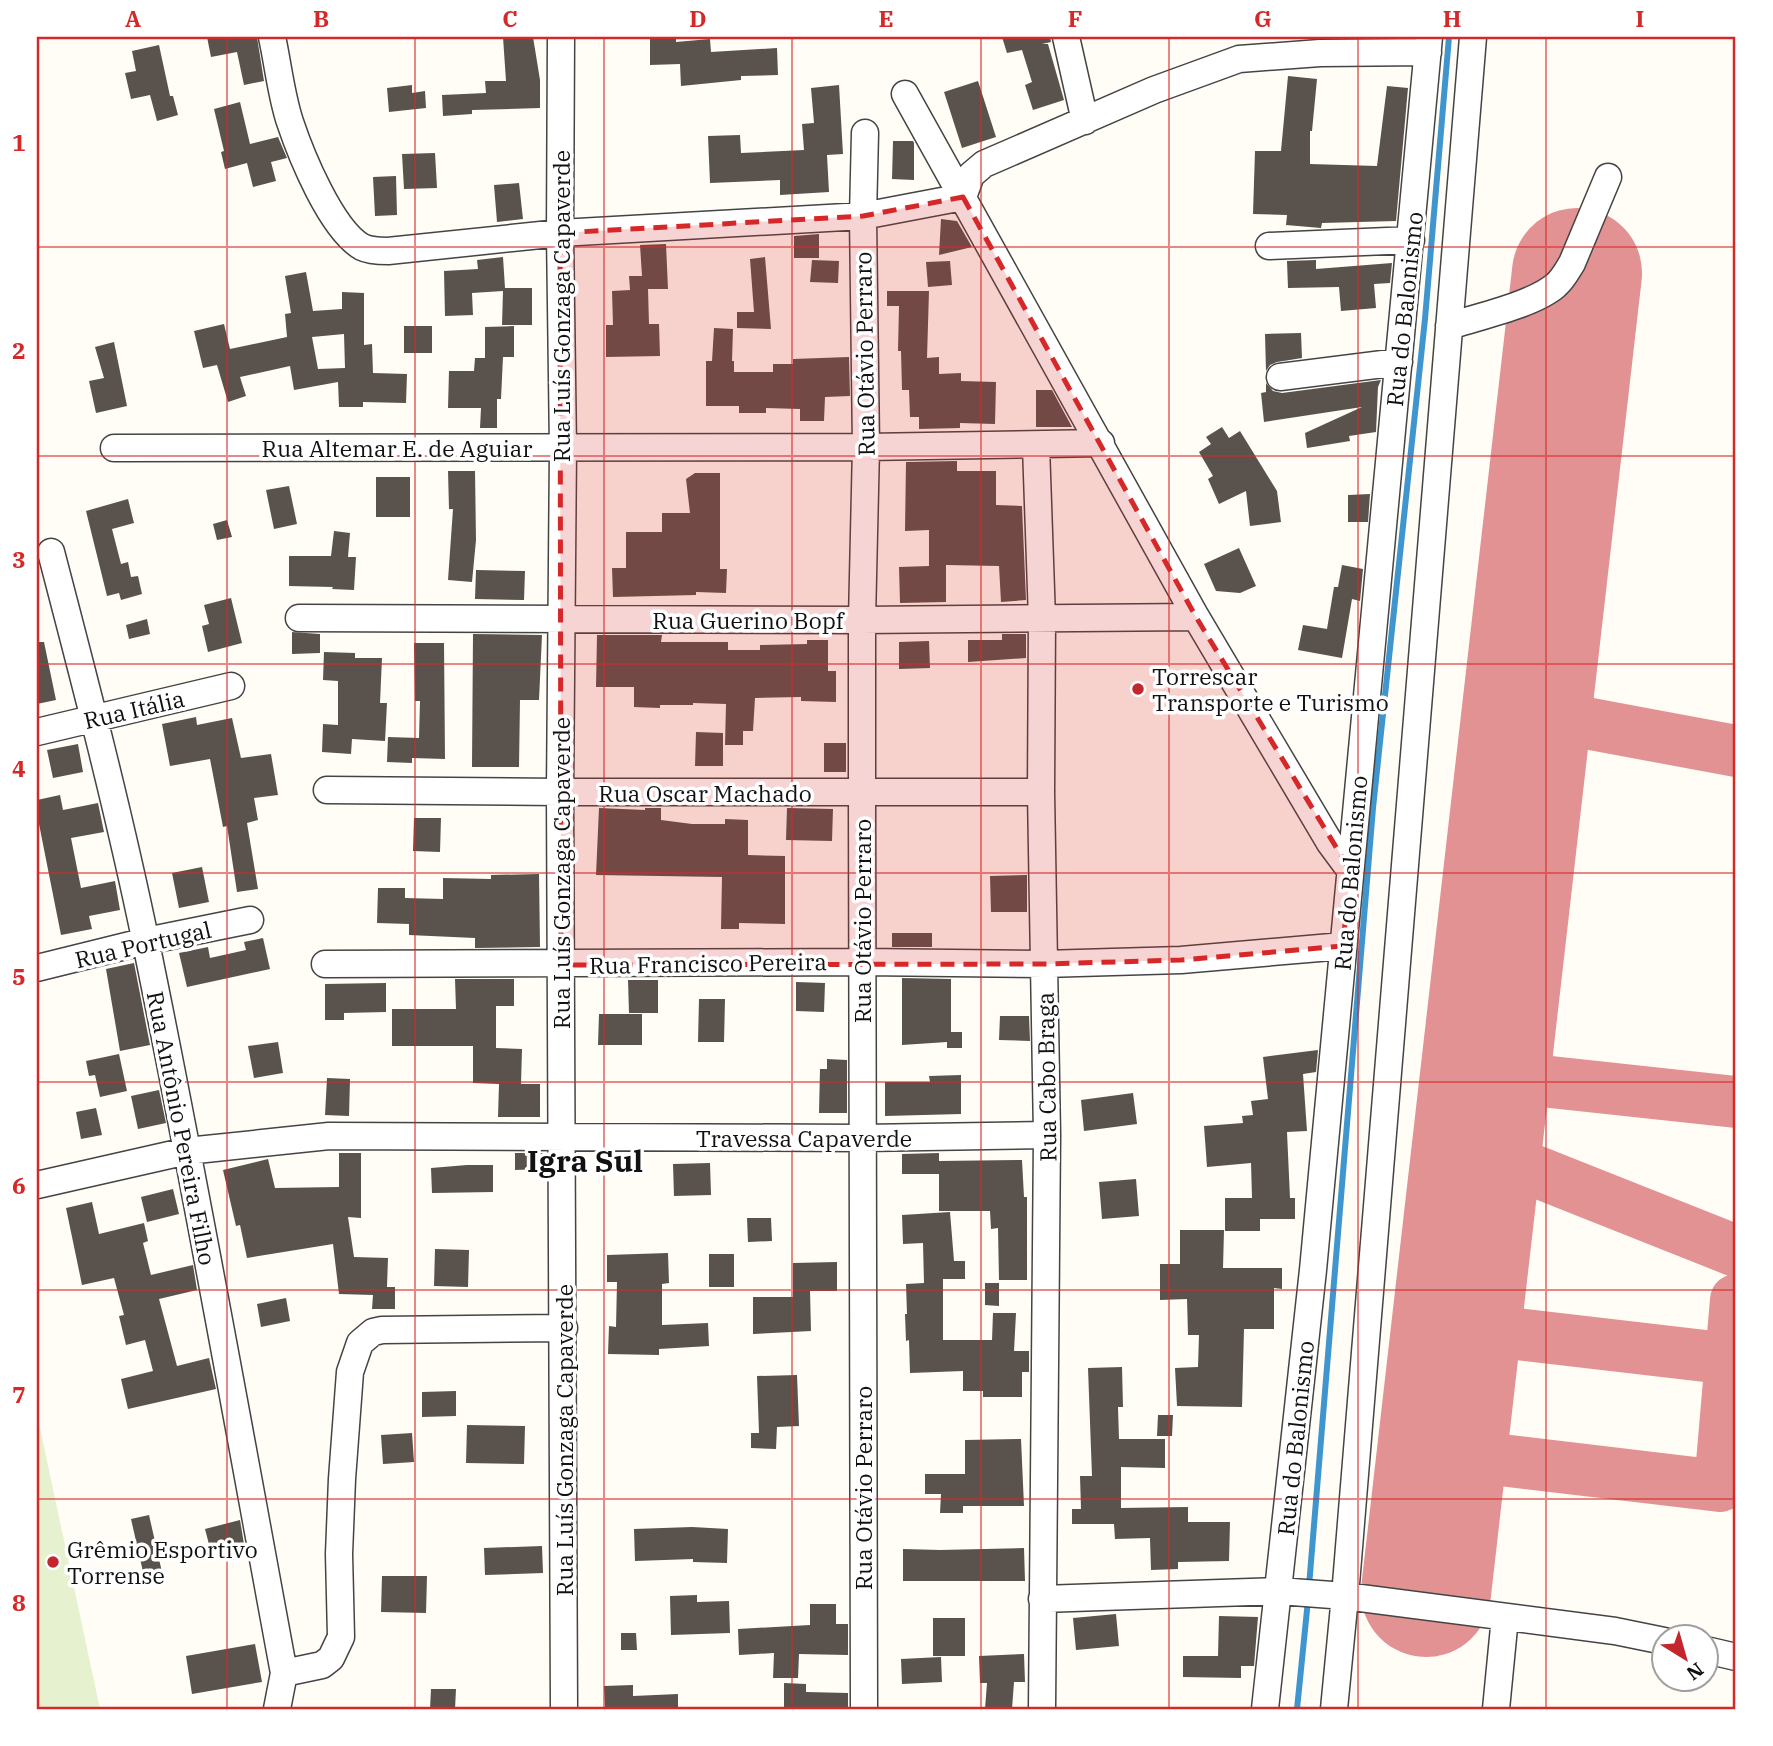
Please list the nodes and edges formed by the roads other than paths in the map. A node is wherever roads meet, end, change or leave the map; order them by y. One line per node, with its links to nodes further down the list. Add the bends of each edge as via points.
1 (272, 37): 14 (street, via 290,121 315,181 331,214 364,248 388,251)
2 (561, 37): 14 (street, Rua Luís Gonzaga Capaverde)
3 (1066, 37): 9 (street)
4 (1473, 37): 17 (street, Rua do Balonismo)
5 (1428, 44): 6 (street); 15 (street, Rua do Balonismo)
6 (1321, 45): 7 (street)
7 (1239, 48): 9 (street)
8 (905, 94): 12 (street)
9 (1085, 121): 12 (street, via 984,164 971,175)
10 (865, 133): 13 (street, Rua Otávio Perraro)
11 (1608, 177): 17 (street, via 1572,263 1555,287 1538,297)
12 (963, 197): 13 (street); 20 (street)
13 (863, 216): 14 (street); 22 (street, Rua Otávio Perraro)
14 (560, 233): 24 (street, Rua Luís Gonzaga Capaverde)
15 (1411, 240): 16 (street); 18 (street, Rua do Balonismo)
16 (1269, 246)
17 (1449, 326): 54 (street, Rua do Balonismo)
18 (1399, 362): 19 (street); 38 (street, Rua do Balonismo)
19 (1280, 377)
20 (1101, 443): 21 (street, Rua Altemar E. de Aguiar); 26 (street)
21 (1036, 446): 22 (street, Rua Altemar E. de Aguiar); 29 (street, Rua Cabo Braga)
22 (866, 447): 24 (street, Rua Altemar E. de Aguiar); 30 (street, Rua Otávio Perraro)
23 (114, 448): 24 (street, Rua Altemar E. de Aguiar)
24 (563, 448): 28 (street, Rua Luís Gonzaga Capaverde)
25 (51, 552): 32 (street, Rua Antônio Pereira Filho)
26 (1196, 617): 29 (street, Rua Guerino Bopf); 38 (street)
27 (299, 618): 28 (street, Rua Guerino Bopf)
28 (560, 619): 30 (street, Rua Guerino Bopf); 35 (street, Rua Luís Gonzaga Capaverde)
29 (1042, 619): 30 (street, Rua Guerino Bopf); 36 (street, Rua Cabo Braga)
30 (862, 620): 37 (street, Rua Otávio Perraro)
31 (231, 686): 32 (street, Rua Itália)
32 (95, 719): 33 (street, Rua Itália); 40 (street, Rua Antônio Pereira Filho)
33 (37, 732)
34 (327, 790): 35 (street, Rua Oscar Machado)
35 (560, 792): 37 (street, Rua Oscar Machado); 45 (street, Rua Luís Gonzaga Capaverde)
36 (1041, 792): 37 (street, Rua Oscar Machado); 44 (street, Rua Cabo Braga)
37 (862, 793): 42 (street, Rua Otávio Perraro)
38 (1350, 870): 41 (street, Rua do Balonismo)
39 (250, 920): 40 (street, Rua Portugal)
40 (146, 941): 46 (street, Rua Portugal); 50 (street, Rua Antônio Pereira Filho)
41 (1343, 946): 44 (street, Rua Francisco Pereira, via 1181,960); 53 (street, Rua do Balonismo)
42 (863, 962): 44 (street, Rua Francisco Pereira); 45 (street, Rua Francisco Pereira); 49 (street, Rua Otávio Perraro)
43 (325, 964): 45 (street, Rua Francisco Pereira)
44 (1044, 964): 47 (street, Rua Cabo Braga)
45 (561, 965): 48 (street, Rua Luís Gonzaga Capaverde)
46 (37, 968)
47 (1047, 1135): 49 (street, Travessa Capaverde); 55 (street, Rua Cabo Braga)
48 (562, 1137): 49 (street, Travessa Capaverde); 50 (street, Travessa Capaverde, via 329,1136); 52 (street, Rua Luís Gonzaga Capaverde)
49 (863, 1138): 61 (street, Rua Otávio Perraro)
50 (187, 1151): 51 (street, Travessa Capaverde); 58 (street, Rua Antônio Pereira Filho)
51 (37, 1185)
52 (564, 1328): 58 (street, via 382,1330 360,1343 350,1372 342,1479 341,1637 331,1658 322,1665); 60 (street, Rua Luís Gonzaga Capaverde)
53 (1284, 1592): 54 (street); 55 (street); 63 (street, Rua do Balonismo)
54 (1336, 1596): 56 (street); 64 (street, Rua do Balonismo)
55 (1042, 1599): 62 (street, Rua Cabo Braga)
56 (1505, 1617): 57 (street); 65 (street)
57 (1650, 1638)
58 (284, 1673): 59 (street, Rua Antônio Pereira Filho)
59 (278, 1709)
60 (564, 1709)
61 (864, 1709)
62 (1042, 1709)
63 (1265, 1709)
64 (1334, 1709)
65 (1496, 1709)

